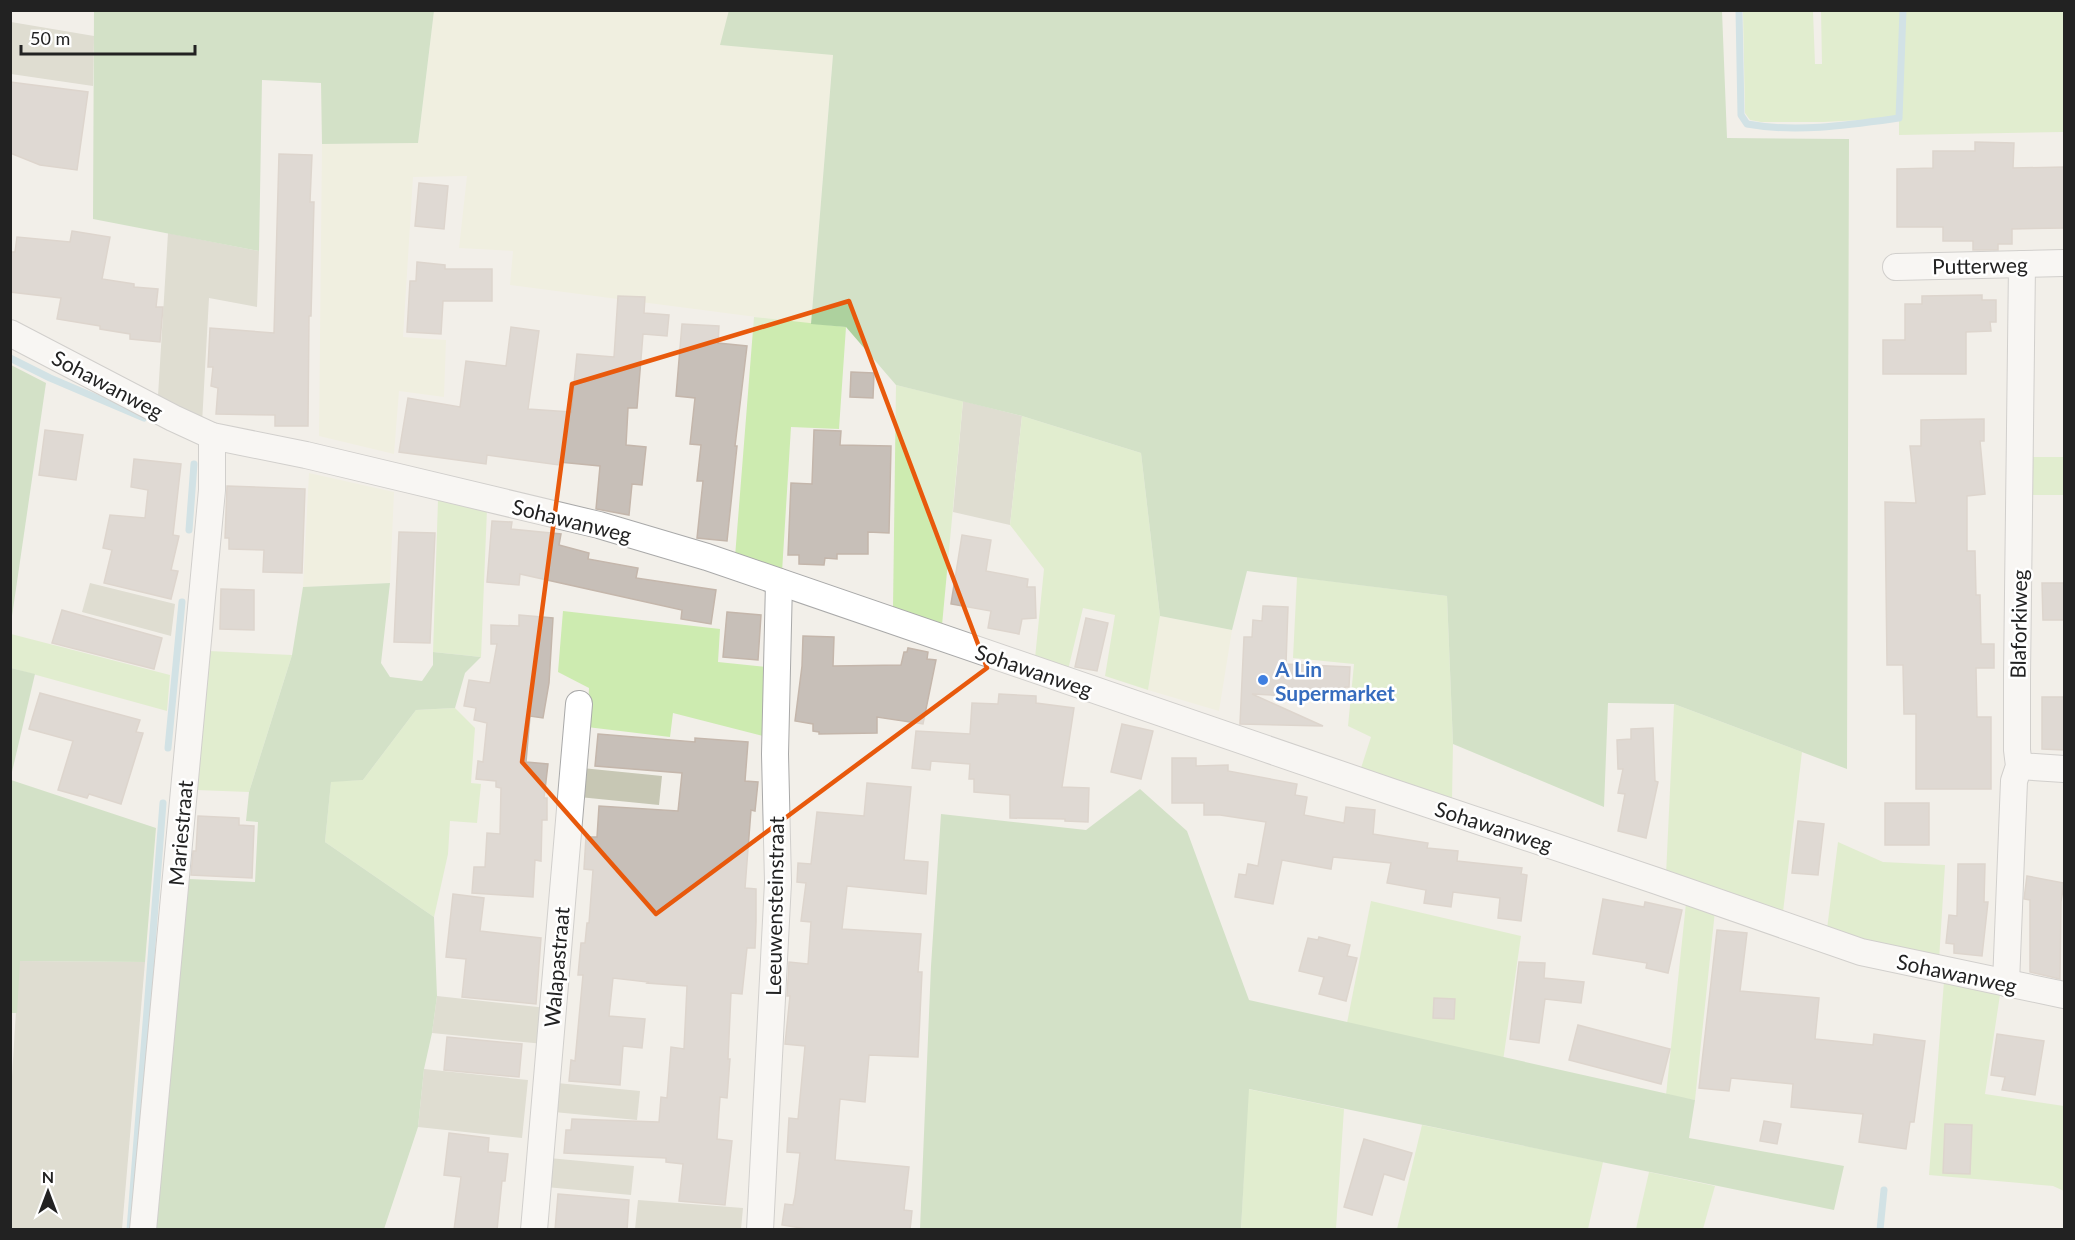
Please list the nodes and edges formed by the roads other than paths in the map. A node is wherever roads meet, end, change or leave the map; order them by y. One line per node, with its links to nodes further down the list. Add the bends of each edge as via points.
1 (2064, 263): 2 (street, Putterweg)
2 (2022, 264): 3 (street, Putterweg); 8 (street, Blaforkiweg)
3 (1896, 267)
4 (10, 333): 5 (street, Sohawanweg)
5 (212, 436): 6 (street, Sohawanweg, via 599,525); 12 (street, Mariestraat, via 212,490)
6 (779, 582): 10 (street, Sohawanweg, via 1861,952); 14 (street, Leeuwensteinstraat, via 775,754 778,882)
7 (579, 704): 13 (street, Walapastraat)
8 (2019, 766): 9 (street); 10 (street, Blaforkiweg, via 2014,781)
9 (2064, 769)
10 (2006, 983): 11 (street, Sohawanweg)
11 (2064, 995)
12 (143, 1230)
13 (534, 1230)
14 (760, 1230)

